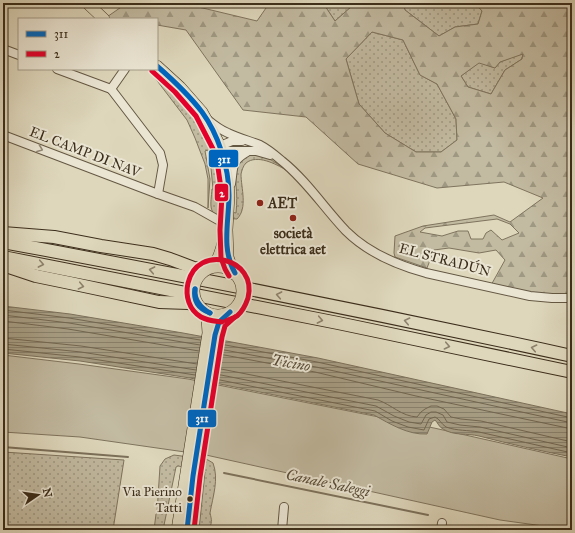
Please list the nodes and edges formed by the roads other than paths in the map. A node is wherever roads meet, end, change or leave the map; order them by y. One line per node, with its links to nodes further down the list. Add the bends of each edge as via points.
1 (87, 3): 2 (main road)
2 (103, 18)
3 (3, 49): 4 (street)
4 (18, 55)
5 (158, 67): 9 (main road, via 180,87)
6 (60, 70): 8 (street)
7 (124, 70): 8 (street)
8 (111, 89): 15 (street, EL CAMP DI NAV, via 160,153 163,165)
9 (207, 120): 11 (street, via 228,133); 12 (main road)
10 (3, 136): 15 (street, EL CAMP DI NAV, one-way to 15)
11 (251, 142): 12 (street, via 232,141); 14 (street)
12 (221, 149): 13 (street); 16 (main road, via 228,183)
13 (247, 151): 14 (street, via 261,152); 16 (street, via 234,162)
14 (283, 161): 25 (street, EL STRADÚN, via 347,232 369,250 387,260 426,273 490,287 541,297)
15 (158, 194): 17 (street, EL CAMP DI NAV, via 195,207)
16 (228, 207): 18 (main road)
17 (218, 220)
18 (226, 230): 23 (main road, via 218,257 214,265); 24 (main road, via 229,262)
19 (3, 232): 23 (highway, via 54,237 153,254 194,268)
20 (3, 242): 28 (highway, one-way to 20)
21 (3, 257): 29 (highway, one-way to 29)
22 (3, 265): 26 (highway, one-way to 26, via 36,276 159,302 194,304)
23 (208, 268): 24 (main road, bridge, via 224,267); 26 (main road, bridge, via 200,274 194,287 196,301)
24 (235, 273): 27 (main road, bridge, via 240,279 242,294 236,308)
25 (570, 298)
26 (201, 308): 27 (main road, bridge, via 215,315); 30 (main road, via 207,318 208,333)
27 (230, 312): 30 (main road, via 219,322 215,335)
28 (572, 356)
29 (572, 372)
30 (189, 475): 32 (main road); 33 (main road)
31 (284, 507): 34 (street)
32 (177, 530)
33 (187, 530)
34 (282, 530)

